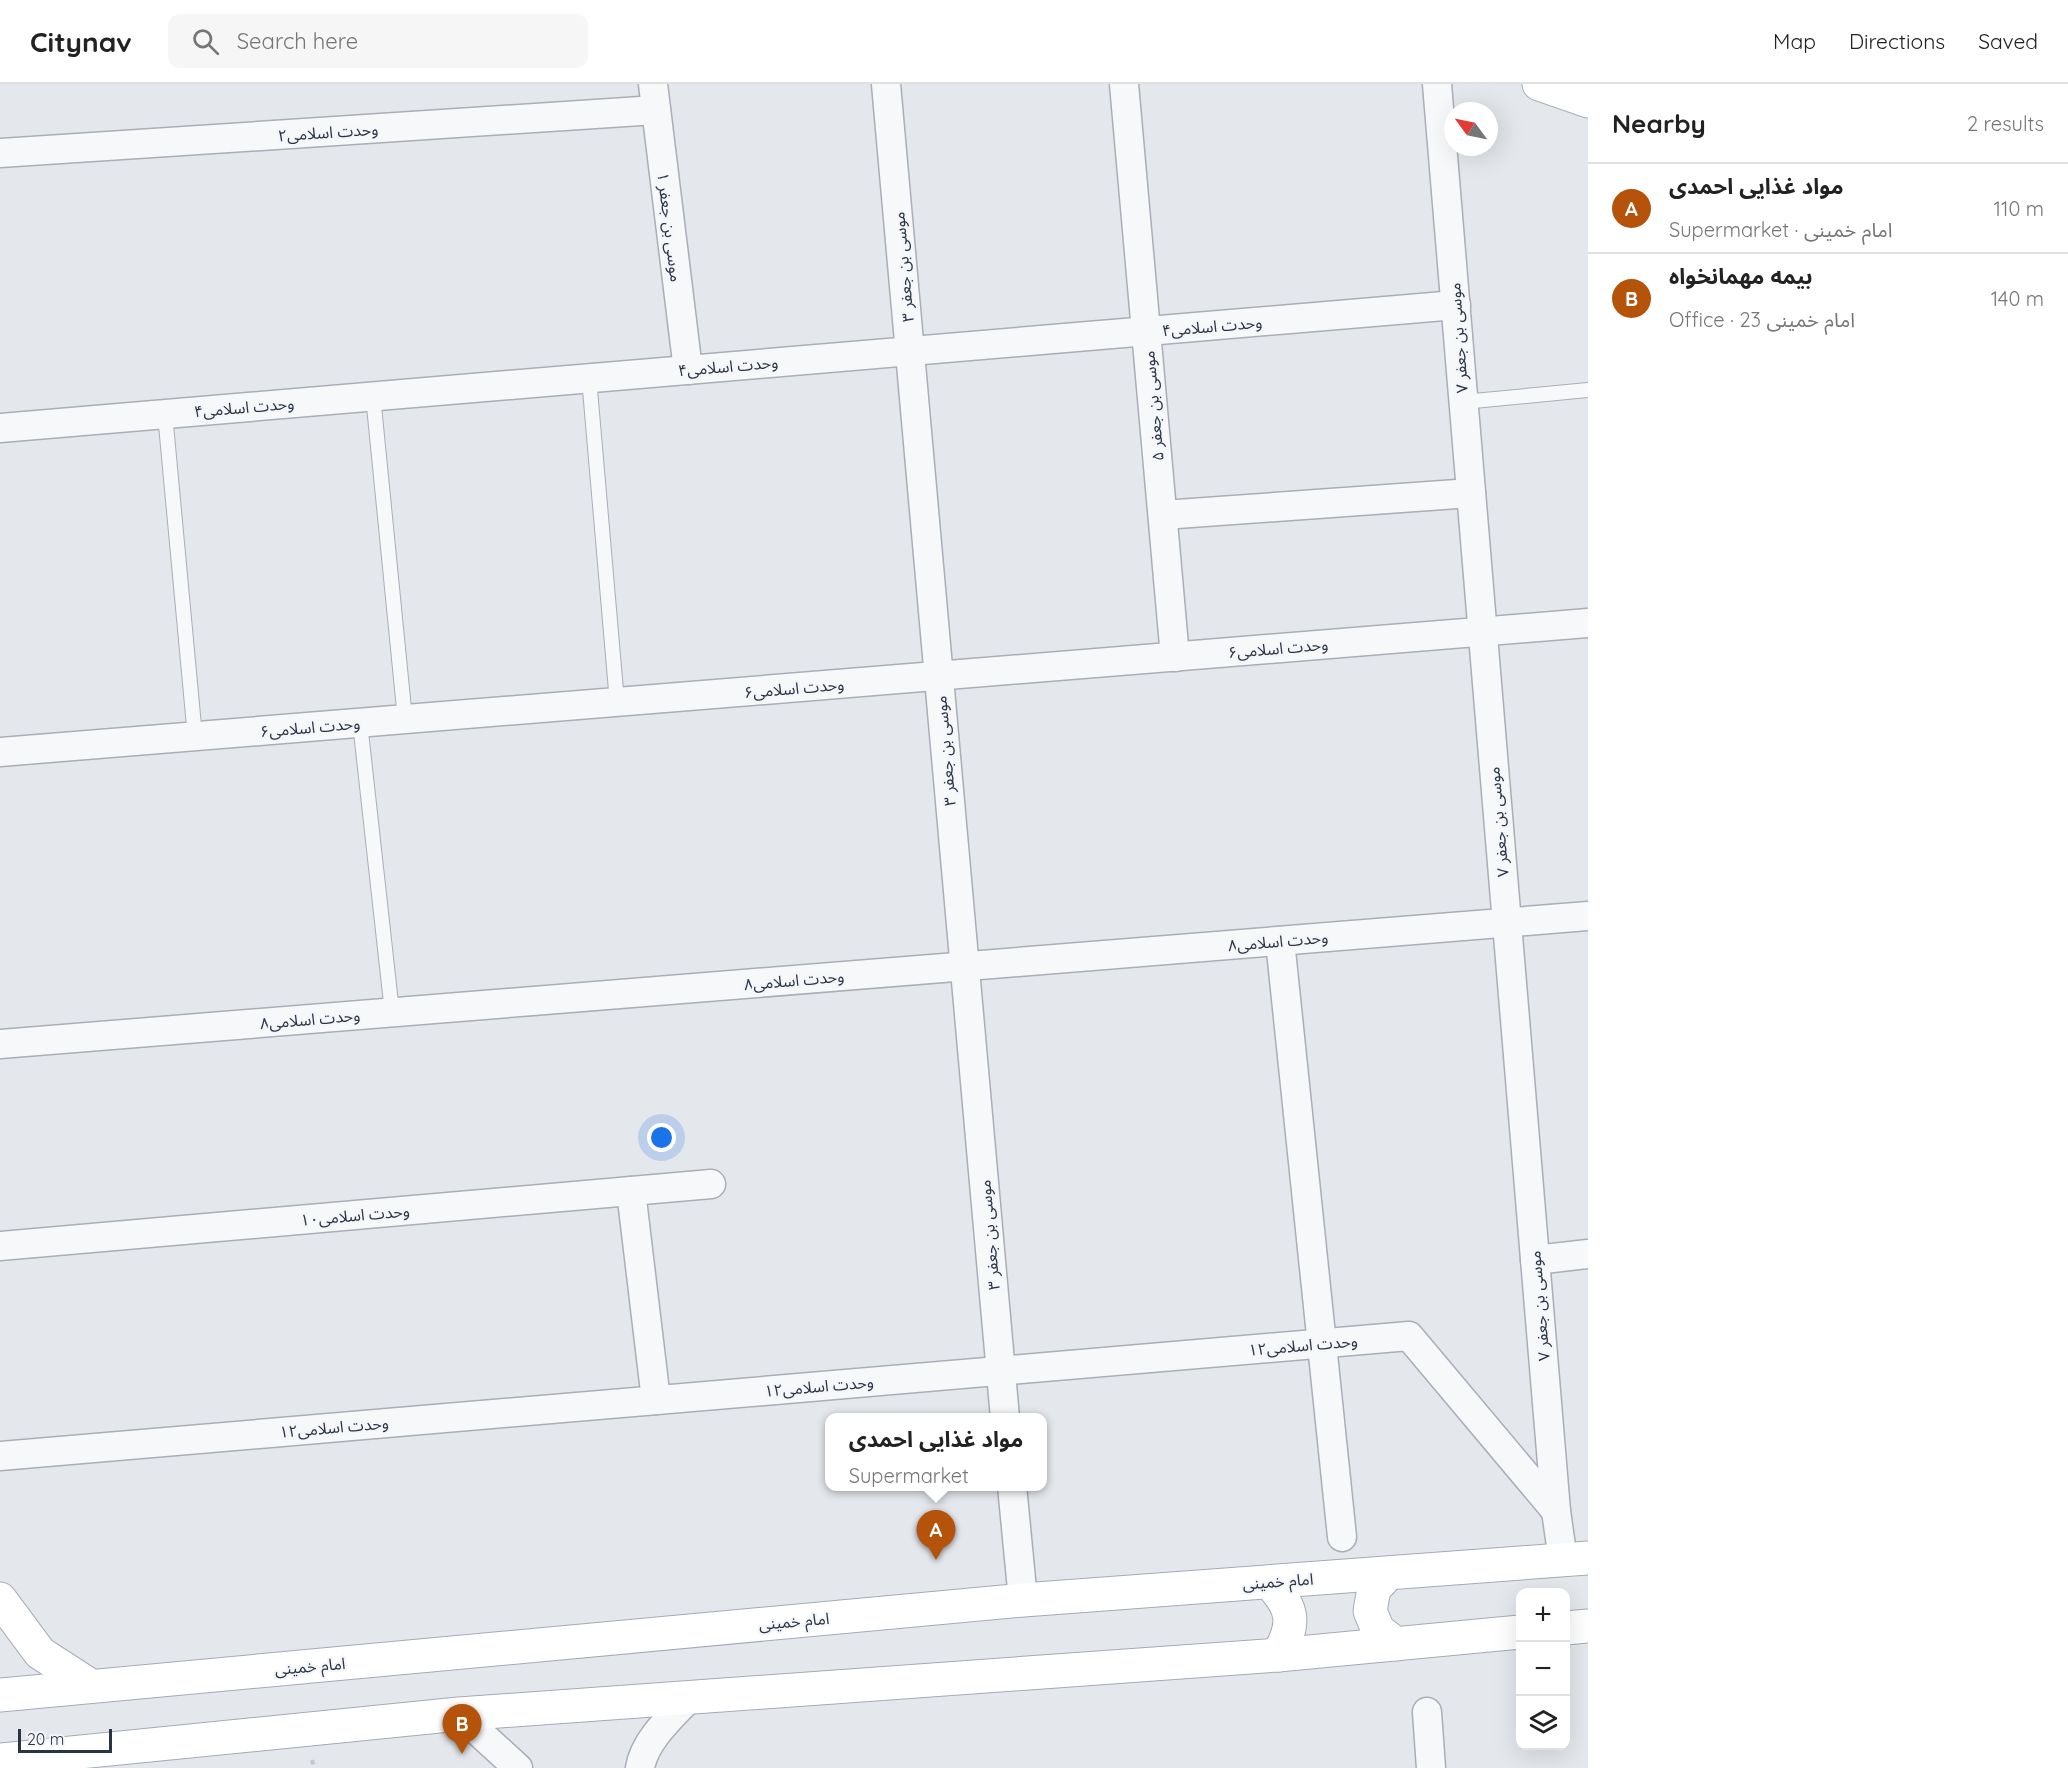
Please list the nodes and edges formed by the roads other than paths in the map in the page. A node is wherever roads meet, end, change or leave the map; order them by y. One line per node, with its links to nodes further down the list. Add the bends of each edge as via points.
1 (886, 84): 10 (street, موسی بن جعفر ۳)
2 (1124, 84): 9 (street, موسی بن جعفر ۵)
3 (1437, 84): 8 (street, موسی بن جعفر ۷)
4 (1539, 84): 5 (main road)
5 (1586, 96)
6 (654, 97): 7 (street, وحدت اسلامی۲); 11 (street, موسی بن جعفر ۱)
7 (0, 153)
8 (1456, 305): 9 (street, وحدت اسلامی۴); 15 (street, موسی بن جعفر ۷)
9 (1147, 331): 10 (street, وحدت اسلامی۴); 19 (street, موسی بن جعفر ۵)
10 (911, 351): 11 (street, وحدت اسلامی۴); 23 (street, موسی بن جعفر ۳)
11 (688, 370): 12 (street, وحدت اسلامی۴)
12 (589, 378): 14 (street, وحدت اسلامی۴); 24 (lane)
13 (1588, 390): 15 (lane)
14 (373, 396): 16 (street, وحدت اسلامی۴); 25 (lane)
15 (1463, 402): 18 (street, موسی بن جعفر ۷)
16 (165, 414): 17 (street, وحدت اسلامی۴); 27 (lane)
17 (0, 428)
18 (1471, 493): 19 (street); 21 (street, موسی بن جعفر ۷)
19 (1163, 515): 22 (street, موسی بن جعفر ۵)
20 (1588, 623): 21 (street, وحدت اسلامی۶)
21 (1482, 632): 22 (street, وحدت اسلامی۶); 30 (street, موسی بن جعفر ۷)
22 (1175, 657): 23 (street, وحدت اسلامی۶)
23 (938, 676): 24 (street, وحدت اسلامی۶); 32 (street, موسی بن جعفر ۳)
24 (617, 702): 25 (street, وحدت اسلامی۶)
25 (405, 719): 26 (street, وحدت اسلامی۶)
26 (360, 723): 27 (street, وحدت اسلامی۶); 33 (lane)
27 (195, 737): 28 (street, وحدت اسلامی۶)
28 (0, 752)
29 (1588, 916): 30 (street, وحدت اسلامی۸)
30 (1507, 922): 31 (street, وحدت اسلامی۸); 39 (street, موسی بن جعفر ۷)
31 (1280, 941): 32 (street, وحدت اسلامی۸); 40 (street)
32 (965, 966): 33 (street, وحدت اسلامی۸); 41 (street, موسی بن جعفر ۳)
33 (392, 1012): 34 (street, وحدت اسلامی۸)
34 (0, 1044)
35 (711, 1184): 36 (street, وحدت اسلامی۱۰)
36 (631, 1191): 37 (street, وحدت اسلامی۱۰); 42 (street)
37 (0, 1246)
38 (1588, 1254): 39 (street)
39 (1535, 1260): 46 (street, موسی بن جعفر ۷)
40 (1322, 1343): 41 (street, وحدت اسلامی۱۲); 46 (street, وحدت اسلامی۱۲, via 1409,1336); 47 (street)
41 (1001, 1371): 42 (street, وحدت اسلامی۱۲); 43 (street, موسی بن جعفر ۳)
42 (656, 1400): 44 (street, وحدت اسلامی۱۲)
43 (1005, 1413)
44 (0, 1456)
45 (1012, 1491): 53 (street)
46 (1556, 1511): 48 (street, موسی بن جعفر ۷)
47 (1342, 1537)
48 (1576, 1559): 49 (main road, امام خمینی)
49 (1389, 1573): 50 (main road, امام خمینی); 57 (main road, via 1374,1589 1370,1611 1378,1630)
50 (1269, 1582): 53 (main road, امام خمینی); 58 (main road, via 1284,1597 1290,1616 1288,1637)
51 (0, 1587): 52 (main road)
52 (0, 1599): 59 (main road, via 40,1653)
53 (1023, 1600): 59 (main road, امام خمینی)
54 (1588, 1626): 55 (main road)
55 (1570, 1628)
56 (1516, 1632): 57 (main road)
57 (1396, 1644): 58 (main road)
58 (1278, 1655): 61 (main road)
59 (90, 1686): 60 (main road, امام خمینی)
60 (0, 1695)
61 (690, 1697): 63 (main road); 66 (street, via 661,1727)
62 (1426, 1712): 67 (street)
63 (459, 1714): 64 (main road); 65 (street)
64 (1, 1761)
65 (518, 1768)
66 (640, 1768)
67 (1431, 1768)

